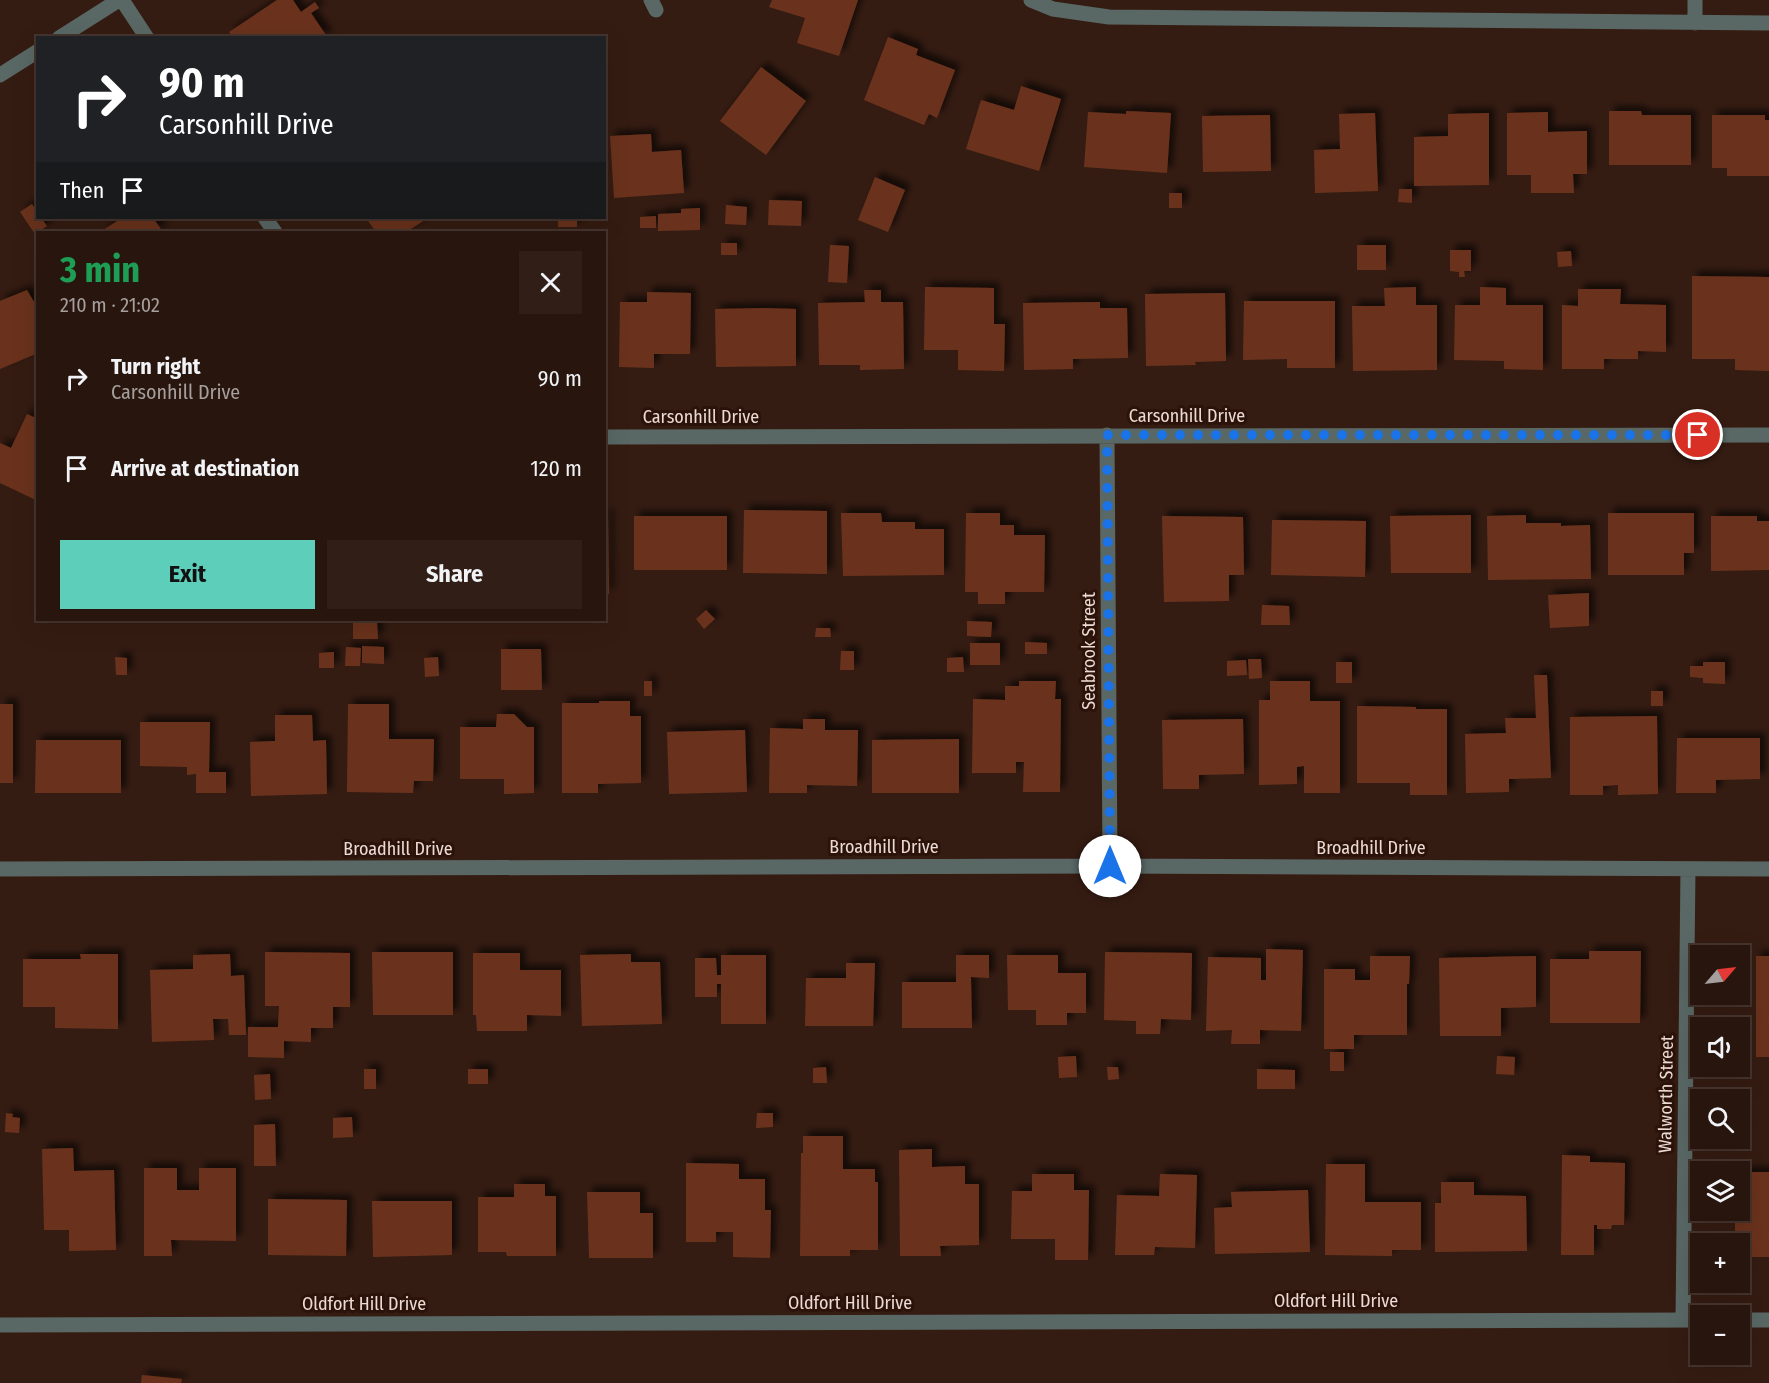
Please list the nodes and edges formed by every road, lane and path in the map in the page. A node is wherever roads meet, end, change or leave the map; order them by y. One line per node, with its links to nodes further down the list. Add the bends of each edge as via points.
1 (121, 0): 6 (street); 7 (street)
2 (1031, 0): 4 (street, via 1053,9 1109,17)
3 (1695, 0): 4 (street)
4 (1695, 23): 5 (street)
5 (1769, 23)
6 (62, 36)
7 (146, 36)
8 (36, 52): 9 (street)
9 (0, 75)
10 (1107, 435): 11 (street, Carsonhill Drive); 12 (street, Carsonhill Drive); 13 (street, Seabrook Street)
11 (1769, 435)
12 (606, 437)
13 (1110, 866): 15 (street, Broadhill Drive); 16 (street, Broadhill Drive)
14 (1769, 868): 16 (street, Broadhill Drive)
15 (0, 869)
16 (1688, 869): 17 (street, Walworth Street)
17 (1683, 1320): 18 (street, Oldfort Hill Drive); 21 (street, Oldfort Hill Drive)
18 (1690, 1320)
19 (1750, 1320): 20 (street)
20 (1769, 1320)
21 (0, 1325)

